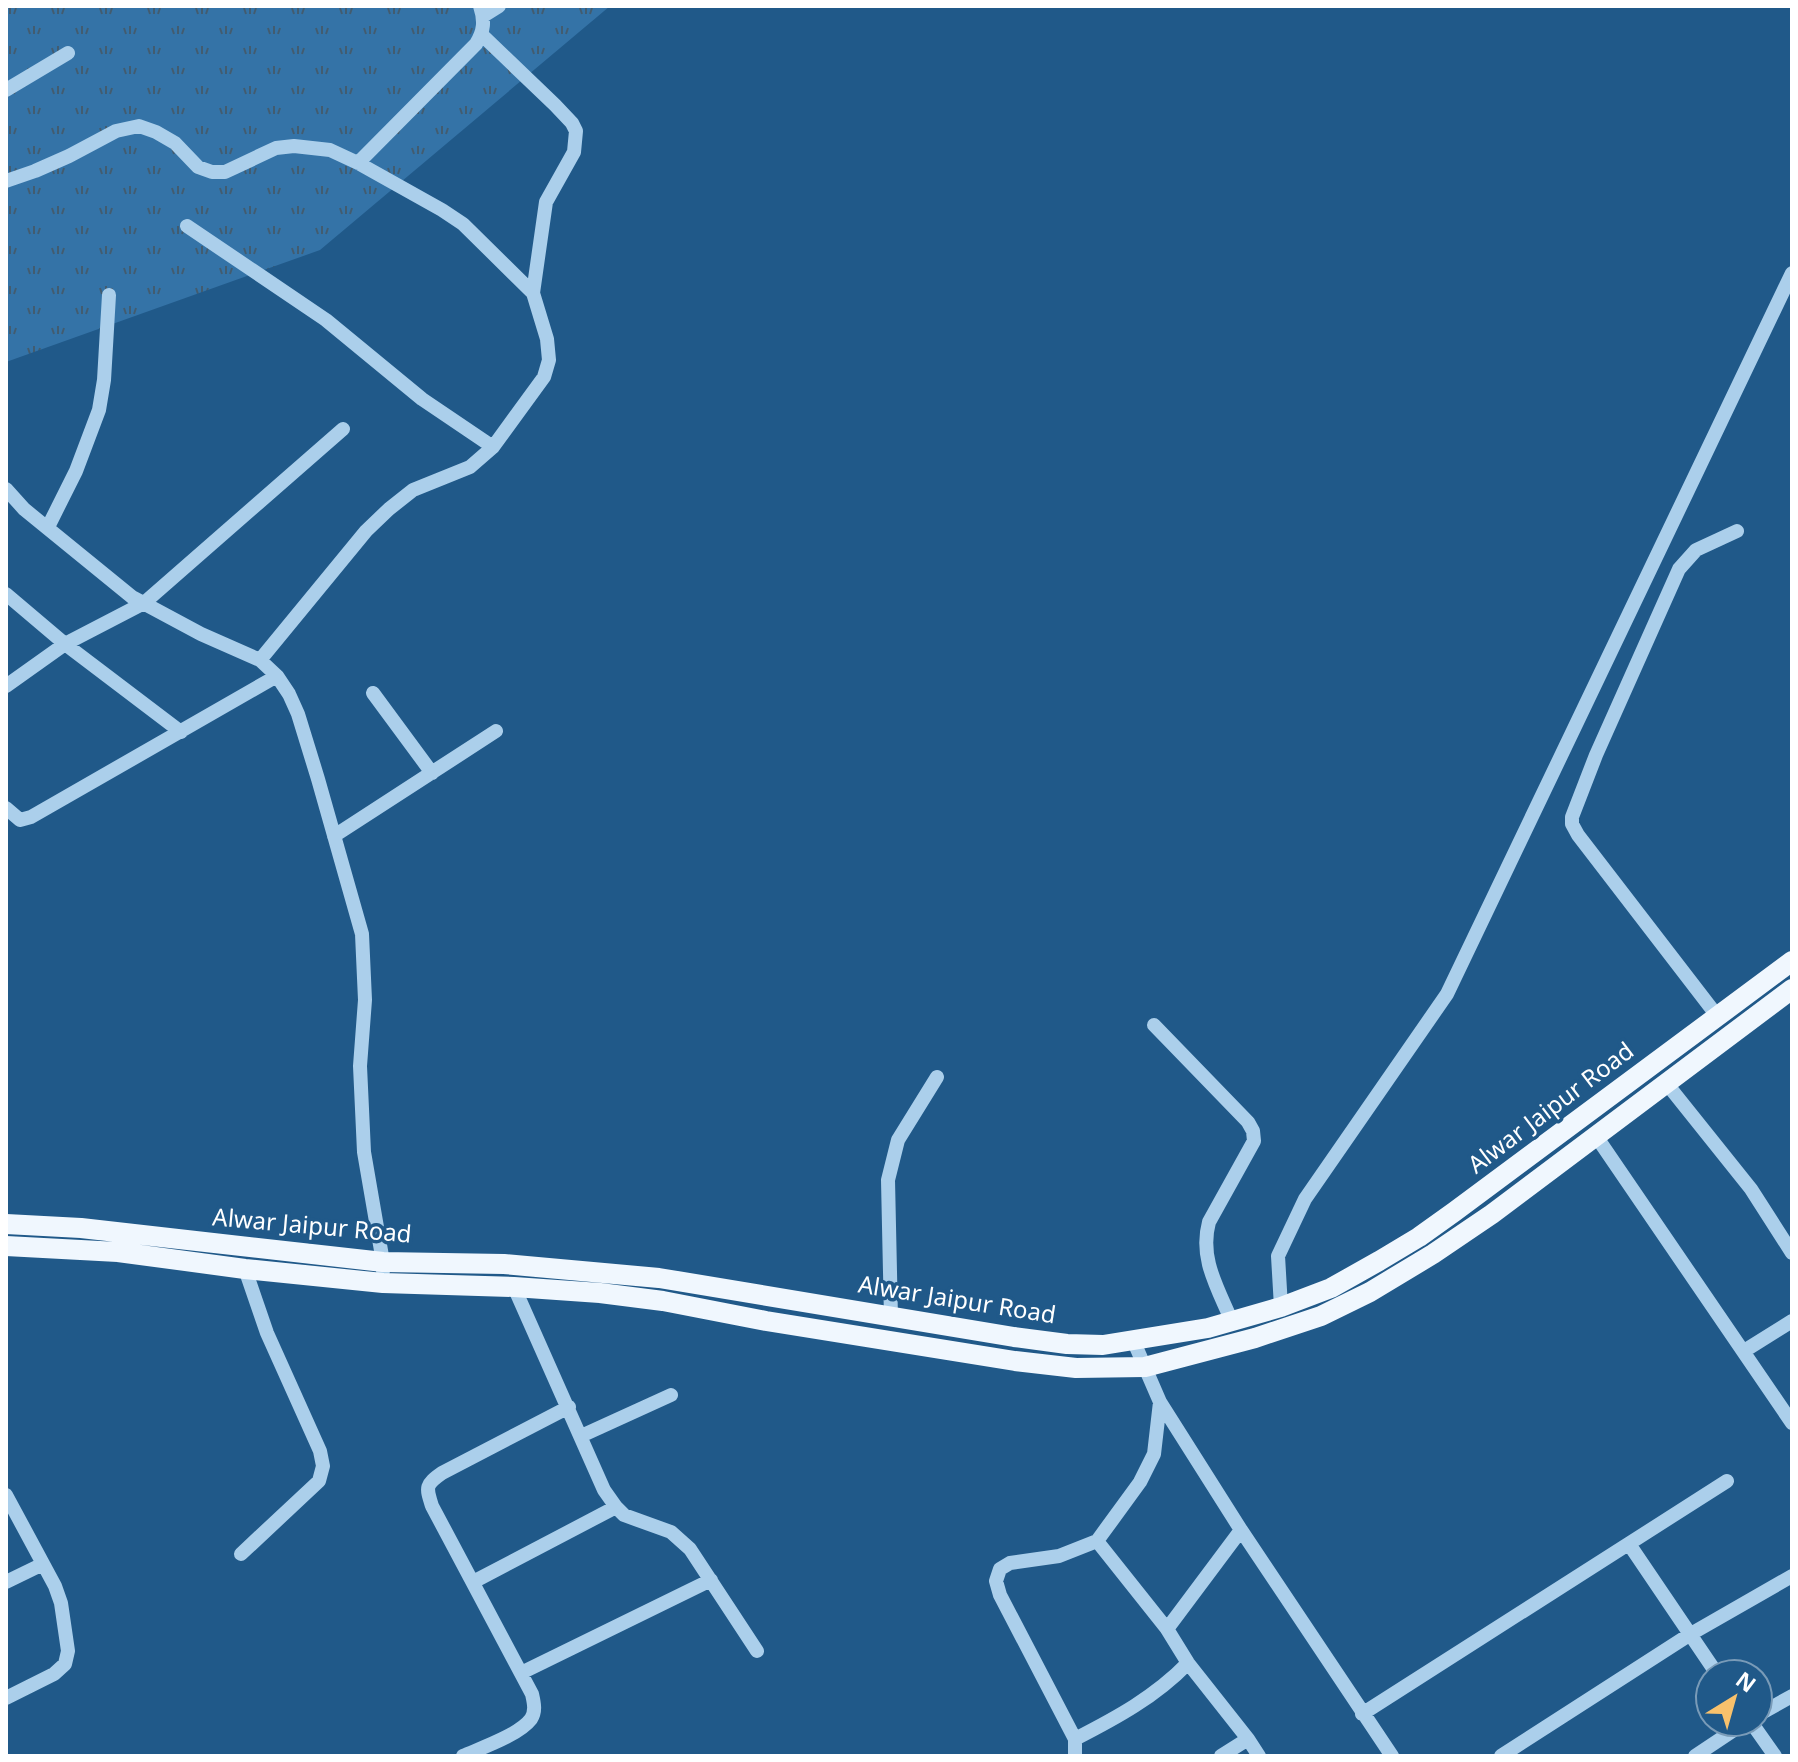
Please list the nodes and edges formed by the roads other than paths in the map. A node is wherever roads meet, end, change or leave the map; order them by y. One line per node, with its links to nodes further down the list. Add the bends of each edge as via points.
1 (499, 6): 2 (street)
2 (482, 11): 3 (street)
3 (482, 35): 6 (street); 10 (street, via 576,131 574,152 546,202)
4 (68, 53): 5 (street)
5 (6, 90)
6 (358, 163): 7 (street, via 330,150 294,146 212,172 198,167 175,143 139,126 116,131); 10 (street, via 463,224)
7 (6, 181)
8 (187, 226): 13 (street, via 326,320 422,399)
9 (1792, 273): 47 (street, via 1447,994 1305,1199 1278,1256)
10 (533, 293): 13 (street, via 549,360 544,377)
11 (109, 295): 15 (street, via 99,410)
12 (343, 429): 18 (street)
13 (493, 447): 20 (street, via 470,467 413,490 389,509)
14 (6, 489): 15 (street)
15 (48, 527): 18 (street)
16 (1737, 531): 33 (street, via 1696,550 1679,569 1572,817 1578,835)
17 (6, 594): 19 (street)
18 (144, 603): 19 (street); 20 (street)
19 (65, 644): 22 (street); 25 (street)
20 (260, 660): 21 (street)
21 (277, 676): 25 (street); 30 (street, via 298,714)
22 (6, 686)
23 (373, 693): 26 (street)
24 (496, 731): 26 (street)
25 (181, 732): 28 (street)
26 (432, 773): 30 (street)
27 (6, 808): 28 (street)
28 (20, 820): 29 (street)
29 (6, 828)
30 (334, 836): 43 (street, via 362,934 364,1152)
31 (1792, 961): 33 (main road, Alwar Jaipur Road)
32 (1792, 989): 36 (main road, Alwar Jaipur Road)
33 (1718, 1017): 37 (main road, Alwar Jaipur Road)
34 (1154, 1025): 50 (street, via 1253,1131 1254,1141 1206,1233 1207,1263)
35 (937, 1077): 48 (street, via 898,1140 888,1180)
36 (1667, 1084): 38 (main road, Alwar Jaipur Road); 42 (street, via 1751,1189)
37 (1626, 1085): 38 (main road); 47 (main road, Alwar Jaipur Road, via 1419,1237 1331,1288)
38 (1640, 1104): 39 (main road, Alwar Jaipur Road)
39 (1596, 1136): 52 (street); 53 (main road, Alwar Jaipur Road, via 1492,1214 1370,1292 1321,1316)
40 (6, 1224): 43 (main road, Alwar Jaipur Road)
41 (6, 1246): 44 (main road, Alwar Jaipur Road, via 118,1252)
42 (1792, 1253)
43 (383, 1262): 45 (street); 48 (main road, Alwar Jaipur Road, via 504,1264 659,1278)
44 (245, 1269): 45 (main road, Alwar Jaipur Road); 65 (street, via 323,1466 319,1481)
45 (383, 1283): 46 (main road, Alwar Jaipur Road)
46 (514, 1287): 53 (main road, Alwar Jaipur Road, via 663,1301 1015,1361 1076,1368); 56 (street)
47 (1281, 1307): 50 (main road, Alwar Jaipur Road)
48 (891, 1318): 51 (main road, Alwar Jaipur Road, via 1067,1344)
49 (1792, 1321): 52 (street)
50 (1232, 1322): 51 (main road, Alwar Jaipur Road)
51 (1134, 1342): 53 (street)
52 (1744, 1351): 57 (street)
53 (1145, 1367): 55 (street)
54 (671, 1395): 58 (street)
55 (1160, 1402): 62 (street); 63 (street, via 1154,1454)
56 (569, 1407): 58 (street); 70 (street, via 429,1482 432,1506)
57 (1792, 1423)
58 (581, 1436): 61 (street)
59 (1727, 1481): 64 (street)
60 (6, 1495): 66 (street)
61 (616, 1507): 68 (street, via 671,1532); 70 (street)
62 (1241, 1530): 71 (street); 80 (street)
63 (1097, 1541): 71 (street); 83 (street, via 1059,1556 1010,1563 1000,1569 996,1581)
64 (1629, 1544): 72 (street); 80 (street)
65 (241, 1554)
66 (43, 1564): 69 (street); 78 (street, via 61,1603 65,1664)
67 (1792, 1576): 72 (street)
68 (711, 1580): 73 (street); 76 (street)
69 (6, 1582)
70 (473, 1582): 76 (street)
71 (1167, 1629): 75 (street)
72 (1689, 1635): 74 (street); 90 (street)
73 (757, 1651)
74 (1706, 1658)
75 (1188, 1663): 83 (street, via 1127,1712); 84 (street)
76 (521, 1673): 85 (street, via 532,1694 532,1718 519,1730)
77 (1792, 1696): 79 (street)
78 (6, 1698)
79 (1774, 1706)
80 (1362, 1714): 89 (street)
81 (1723, 1738): 91 (street)
82 (1761, 1738): 92 (street)
83 (1075, 1739): 86 (street)
84 (1248, 1739): 87 (street); 88 (street)
85 (463, 1756)
86 (1075, 1756)
87 (1221, 1756)
88 (1259, 1756)
89 (1392, 1756)
90 (1501, 1756)
91 (1695, 1756)
92 (1775, 1756)

